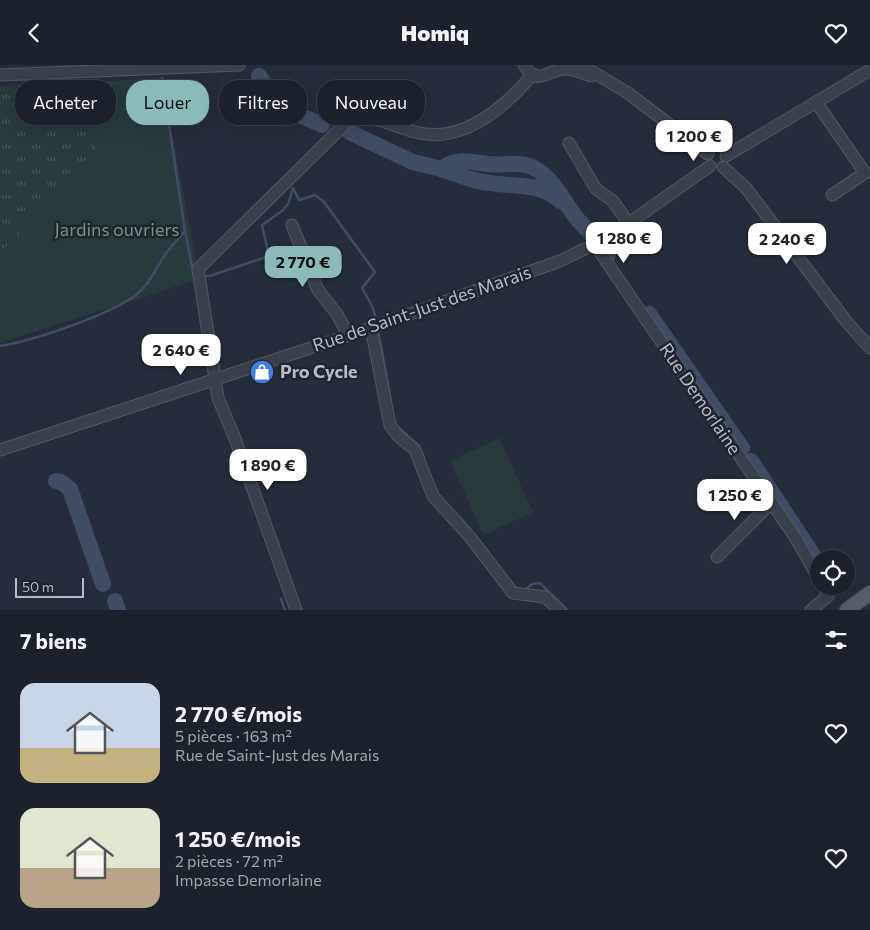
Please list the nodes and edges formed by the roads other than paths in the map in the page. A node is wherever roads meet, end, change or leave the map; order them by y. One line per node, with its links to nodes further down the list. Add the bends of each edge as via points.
1 (239, 65): 6 (street)
2 (581, 65): 7 (street)
3 (526, 68): 4 (street, via 543,77); 19 (street, via 500,109 474,124 453,131 422,134 363,117 342,126 198,269)
4 (556, 69): 7 (street, via 567,69)
5 (870, 70): 8 (street)
6 (0, 75)
7 (611, 83): 10 (street)
8 (816, 102): 11 (street); 12 (street, via 865,173)
9 (569, 143): 13 (street, via 596,189 614,201)
10 (709, 160): 11 (street, via 716,169); 11 (street, via 716,149 722,151); 13 (street, Rue de Saint-Just des Marais)
11 (724, 161): 18 (street)
12 (832, 195)
13 (629, 224): 15 (street, Rue de Saint-Just des Marais)
14 (292, 225): 17 (street, via 318,290)
15 (599, 243): 16 (street, Rue de Saint-Just des Marais, via 514,279); 21 (street, Rue Demorlaine, via 630,297)
16 (371, 328): 17 (street, Rue de Saint-Just des Marais); 27 (street, via 390,425 415,450 433,496 513,593 545,597)
17 (348, 335): 19 (street, Rue de Saint-Just des Marais)
18 (870, 348)
19 (214, 379): 20 (street, Rue de Saint-Just des Marais); 26 (street, via 218,399)
20 (0, 450)
21 (771, 503): 22 (street); 23 (street, Rue Demorlaine)
22 (717, 557)
23 (810, 563)
24 (870, 593): 29 (main road)
25 (828, 595): 28 (street)
26 (296, 610)
27 (559, 610)
28 (811, 610)
29 (847, 610)

